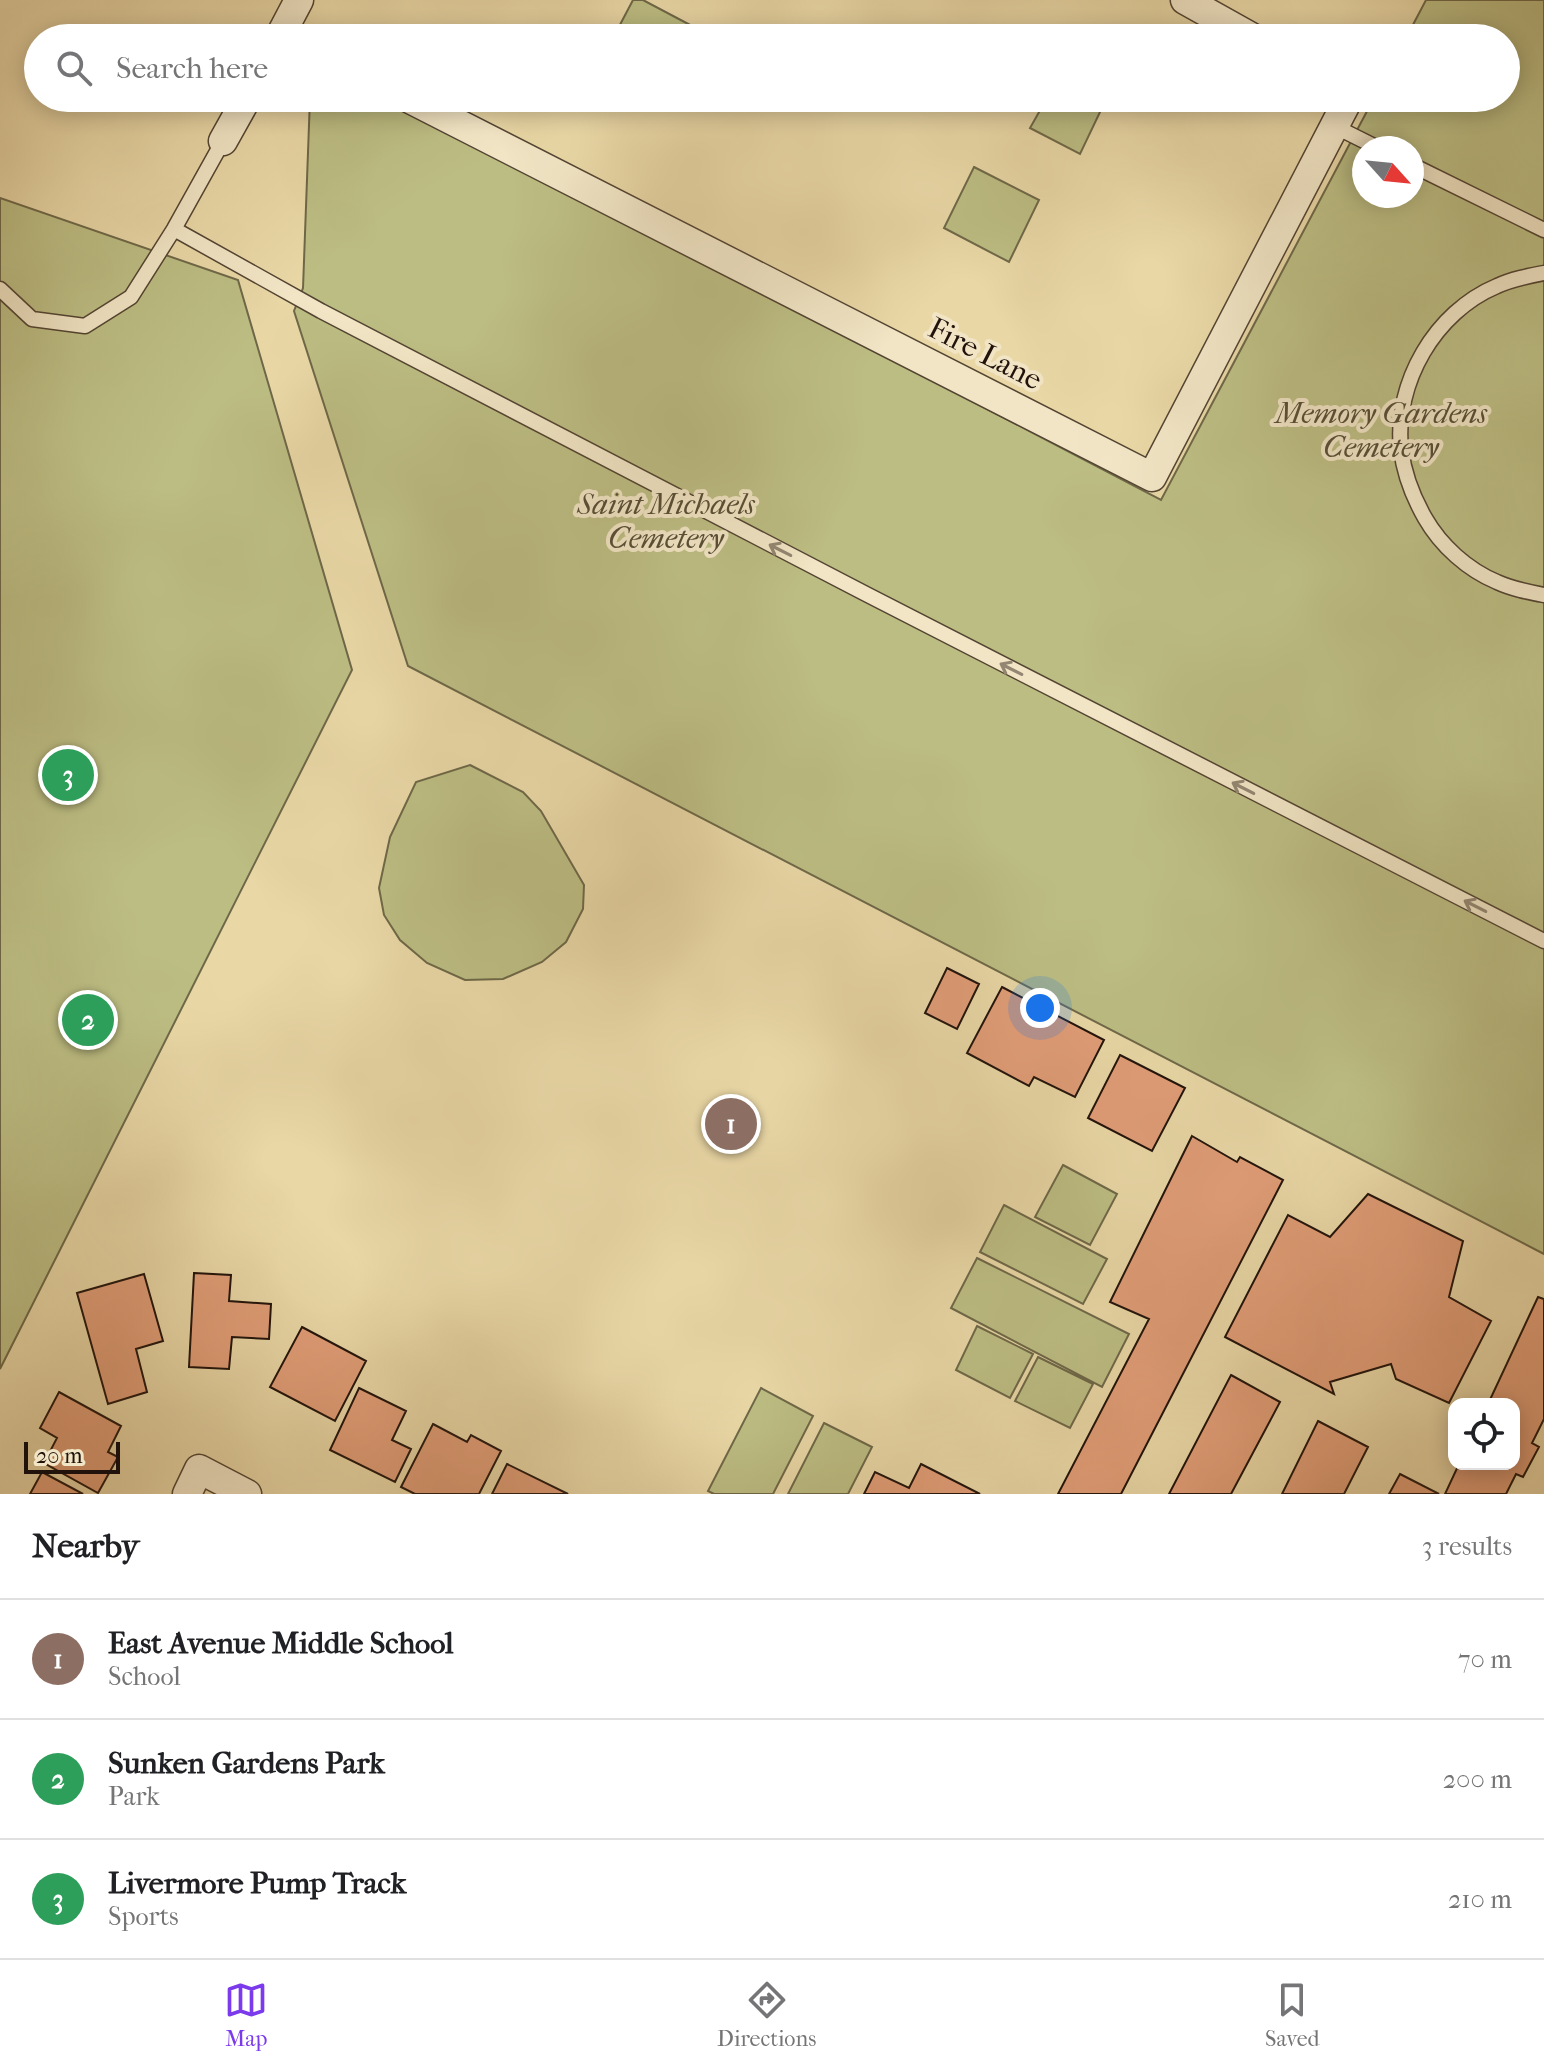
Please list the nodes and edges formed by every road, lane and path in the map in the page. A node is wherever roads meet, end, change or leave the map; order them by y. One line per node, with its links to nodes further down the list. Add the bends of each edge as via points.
1 (299, 0): 3 (street)
2 (1185, 0): 4 (street)
3 (289, 24)
4 (1228, 24)
5 (239, 112): 10 (street)
6 (435, 112): 8 (street, Fire Lane, via 1152,477)
7 (1342, 112): 8 (street, Fire Lane)
8 (1334, 126): 9 (lane)
9 (1354, 136)
10 (223, 141): 12 (lane)
11 (1424, 171): 13 (lane)
12 (174, 229): 15 (lane, via 131,297 85,326 32,319); 17 (lane, one-way to 12, via 839,580)
13 (1544, 230)
14 (1544, 273): 16 (lane, via 1494,287 1448,319 1416,366 1401,420 1407,476 1430,528 1470,567 1494,581)
15 (0, 289)
16 (1544, 595)
17 (1544, 941)
18 (187, 1494): 19 (street, via 199,1469)
19 (247, 1494)

